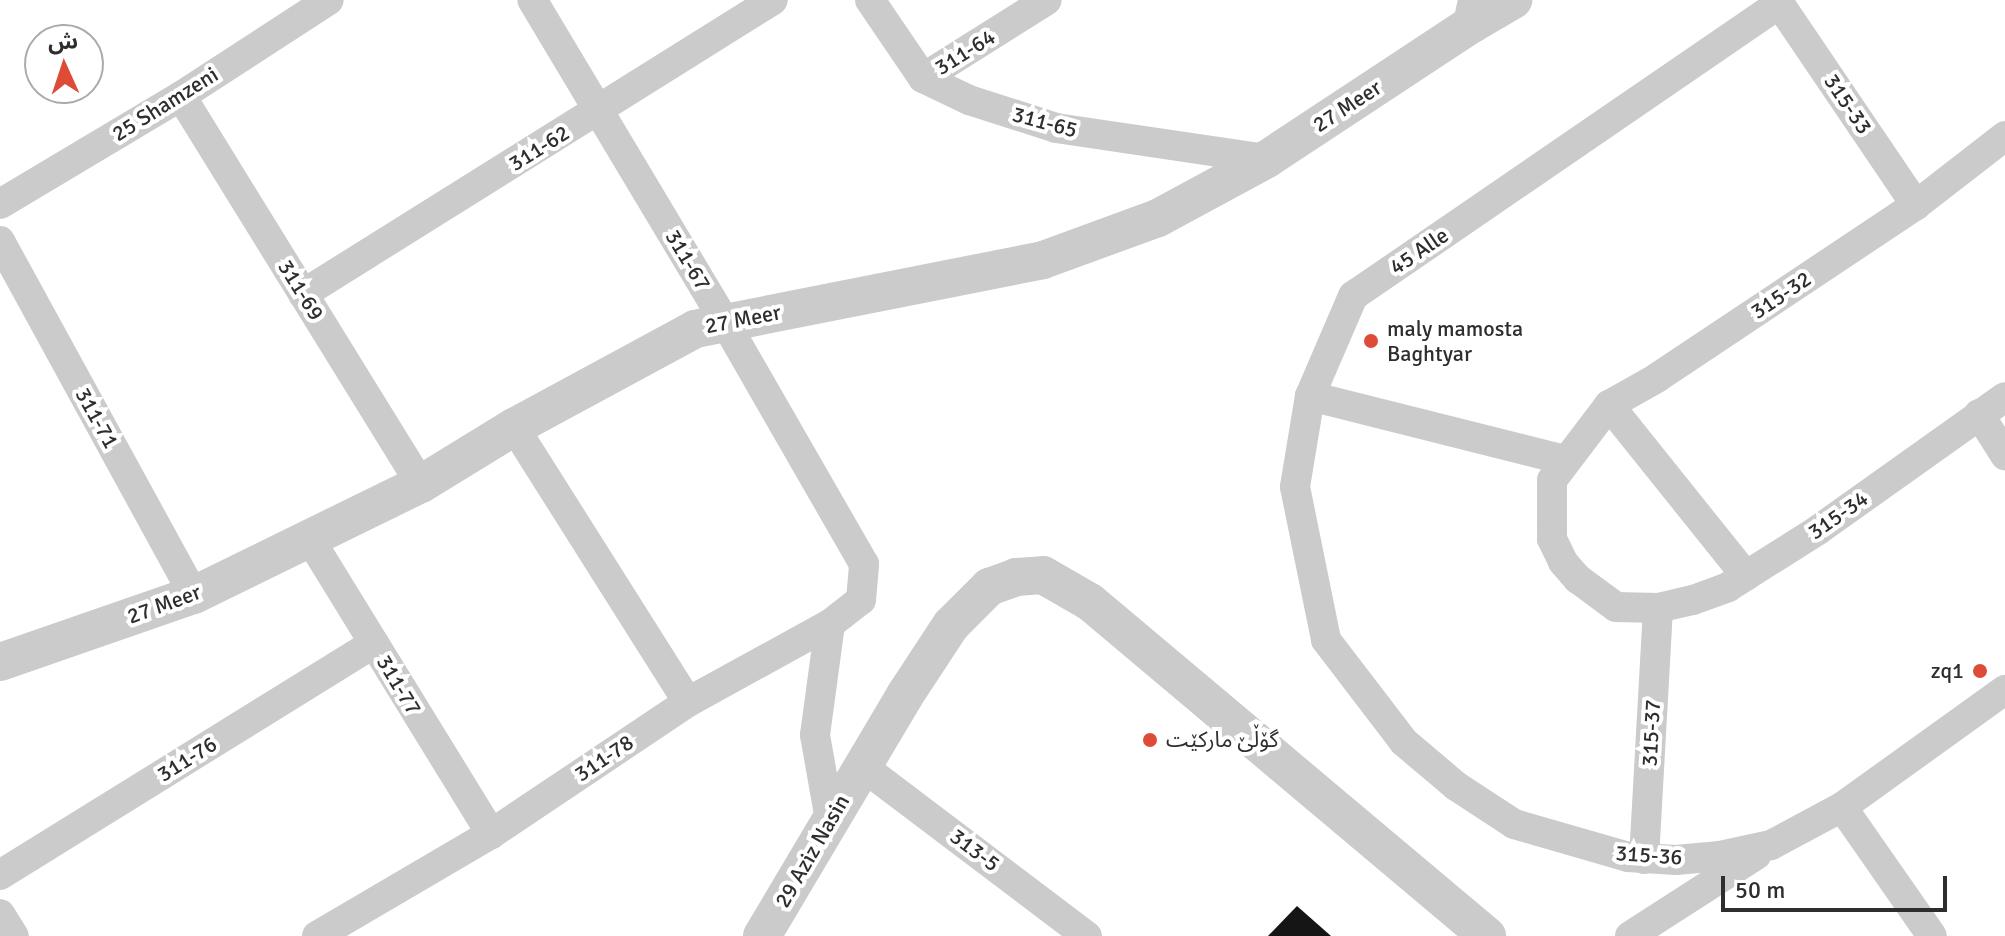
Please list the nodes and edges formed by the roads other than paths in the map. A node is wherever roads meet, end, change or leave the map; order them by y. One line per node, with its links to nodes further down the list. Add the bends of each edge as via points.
1 (329, 0): 10 (street, 25 Shamzeni)
2 (532, 0): 11 (street, 311-67)
3 (773, 0): 11 (street, 311-62)
4 (870, 0): 9 (street)
5 (1047, 0): 9 (street, 311-64)
6 (1513, 0): 8 (street)
7 (1778, 2): 15 (street, 315-33); 19 (street, 45 Alle, via 1353,296)
8 (1475, 12): 13 (street, 27 Meer)
9 (923, 78): 13 (street, 311-65, via 969,100 1056,128)
10 (181, 96): 14 (street, 25 Shamzeni); 17 (street, 311-69)
11 (599, 110): 17 (street, 311-62); 18 (street, 311-67)
12 (2005, 136): 15 (street, 315-32)
13 (1267, 159): 18 (street, 27 Meer, via 1158,218 1043,260)
14 (0, 204)
15 (1916, 205): 21 (street, 315-32)
16 (0, 241): 30 (street, 311-71)
17 (303, 294): 26 (street, 311-69)
18 (725, 322): 23 (street, 27 Meer, via 695,329); 28 (street, 311-67)
19 (1310, 396): 25 (street); 33 (street, 45 Alle, via 1295,487)
20 (2005, 397): 22 (street, 315-34)
21 (1609, 405): 25 (street, 315-32); 29 (street)
22 (1979, 414): 24 (street); 29 (street, 315-34)
23 (514, 427): 26 (street, 27 Meer); 37 (street)
24 (2005, 455)
25 (1564, 460): 31 (street, 315-32, via 1552,480 1550,509 1552,539 1563,562 1598,597 1616,607)
26 (421, 484): 27 (street, 27 Meer)
27 (308, 536): 30 (street, 27 Meer); 34 (street, 311-77)
28 (864, 564): 32 (street, 311-78, via 861,600)
29 (1746, 576): 31 (street, 315-34, via 1693,600)
30 (194, 595): 35 (street, 27 Meer)
31 (1658, 608): 43 (street, 315-37)
32 (830, 624): 37 (street, 311-78); 40 (street, via 815,735)
33 (1326, 640): 43 (street, 315-36, via 1404,742 1456,786 1514,824)
34 (374, 643): 41 (street, 311-77); 44 (street, 311-76)
35 (1, 659)
36 (2005, 690): 39 (street, 315-36)
37 (688, 702): 41 (street, 311-78)
38 (862, 766): 40 (street, 29 Aziz Nasin); 46 (street, 313-5); 50 (street, 29 Aziz Nasin, via 951,625 989,587 1043,575 1090,602)
39 (1842, 807): 42 (street, 315-36); 52 (street)
40 (830, 820): 49 (street, 29 Aziz Nasin)
41 (491, 834): 48 (street, 311-78)
42 (1771, 845): 43 (street, 315-36, via 1720,856); 51 (street)
43 (1644, 859)
44 (0, 875)
45 (0, 914): 47 (street)
46 (1070, 930)
47 (14, 936)
48 (317, 936)
49 (762, 936)
50 (1487, 936)
51 (1630, 936)
52 (1932, 936)

